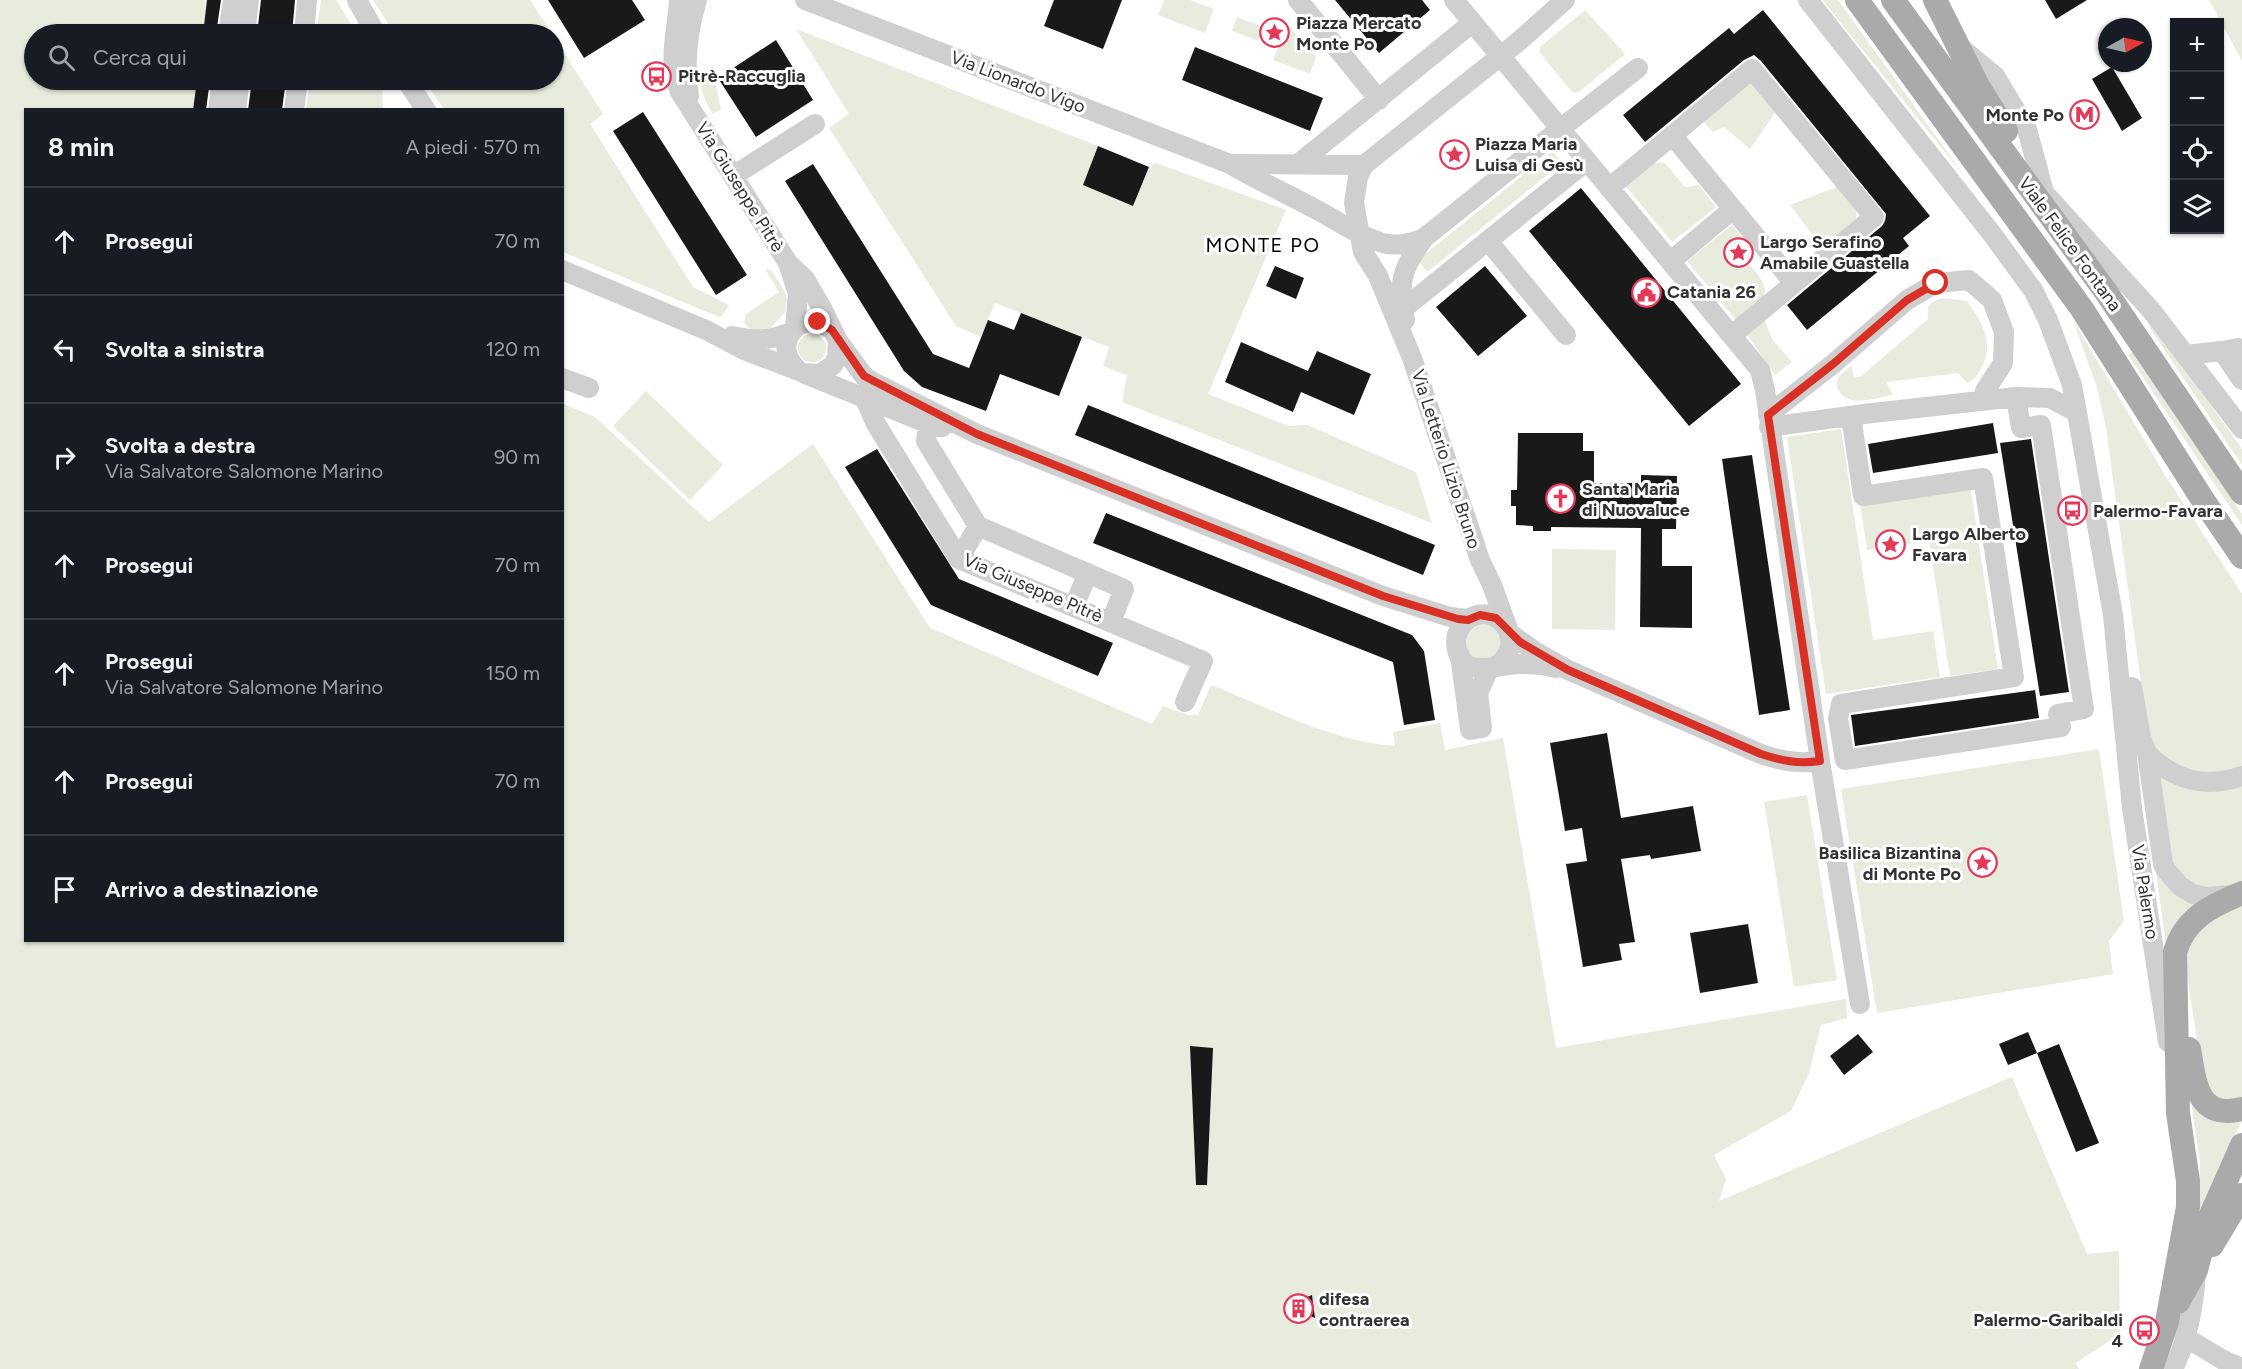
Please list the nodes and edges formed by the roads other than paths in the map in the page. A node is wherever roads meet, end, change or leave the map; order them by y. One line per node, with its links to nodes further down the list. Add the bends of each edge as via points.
1 (233, 0): 15 (street)
2 (249, 0): 16 (street)
3 (679, 0): 29 (street, Via Giuseppe Pitrè, via 672,65 680,92)
4 (697, 0): 29 (street, via 688,50 687,82)
5 (805, 0): 35 (street, Via Lionardo Vigo)
6 (1298, 0): 24 (street)
7 (1454, 0): 14 (street)
8 (1565, 0): 18 (street)
9 (1808, 0): 67 (street, Via Palermo, via 2033,290 2072,385)
10 (1857, 0): 75 (main road, via 2082,309)
11 (1893, 0): 30 (main road, Viale Felice Fontana)
12 (1935, 0): 40 (main road, via 1979,88)
13 (357, 3): 17 (street)
14 (1472, 22): 18 (street); 24 (street)
15 (229, 24)
16 (246, 24)
17 (370, 24)
18 (1500, 56): 32 (street); 37 (street)
19 (1638, 68): 32 (street)
20 (221, 90): 25 (street)
21 (239, 90): 26 (street)
22 (297, 90): 27 (street)
23 (413, 90): 28 (street)
24 (1379, 100): 36 (street)
25 (218, 108)
26 (236, 108)
27 (294, 108)
28 (425, 108)
29 (692, 111): 38 (street, Via Giuseppe Pitrè)
30 (1982, 123): 40 (street); 48 (main road, Viale Felice Fontana)
31 (814, 124): 38 (street)
32 (1560, 129): 34 (street); 43 (street)
33 (1672, 135): 39 (street); 41 (street); 49 (street, via 1752,69 1874,217)
34 (1587, 161): 39 (street); 44 (street)
35 (1230, 164): 36 (street); 42 (street)
36 (1298, 164): 37 (street)
37 (1364, 165): 42 (street, via 1354,203)
38 (733, 176): 46 (street, Via Giuseppe Pitrè)
39 (1609, 188): 45 (street)
40 (2044, 192): 48 (main road); 58 (street, via 2151,310)
41 (1732, 209): 45 (street); 49 (street)
42 (1359, 232): 43 (street, via 1397,245); 59 (street, via 1363,252 1378,276)
43 (1424, 238): 50 (street, via 1404,269)
44 (1488, 241): 50 (street); 55 (street)
45 (1671, 261): 53 (street)
46 (788, 263): 52 (street, via 798,294); 54 (street, via 805,279)
47 (564, 271): 51 (street)
48 (2093, 274): 74 (main road, Viale Felice Fontana)
49 (1794, 283): 53 (street)
50 (1403, 309): 59 (street)
51 (706, 330): 52 (street, via 759,341); 60 (street, via 744,350)
52 (793, 330): 54 (street, via 810,321 818,322); 60 (street, via 786,352)
53 (1732, 334): 69 (street, via 1760,370)
54 (835, 335): 60 (street, via 839,349 833,364 820,374); 72 (street, via 864,376)
55 (1566, 335)
56 (2222, 351): 57 (street, via 2238,348); 58 (street); 62 (street)
57 (2242, 354)
58 (2185, 355): 71 (street)
59 (1413, 358): 80 (street, Via Letterio Lizio Bruno)
60 (800, 371): 66 (street)
61 (564, 379): 63 (street)
62 (2242, 380)
63 (589, 388)
64 (1984, 391): 69 (street, via 2003,363 2004,332 1992,300 1969,280 1936,283 1907,300)
65 (2016, 397): 67 (street, via 2050,398); 68 (street); 68 (street, via 2021,428 2041,425 2084,710 2058,714 2061,727 1845,760 1838,718 1841,704 2014,677 1983,478 1863,496)
66 (865, 399): 70 (street); 76 (street, Via Giuseppe Pitrè)
67 (2076, 412): 85 (street, Via Palermo)
68 (1851, 416): 69 (street)
69 (1769, 421): 94 (street)
70 (934, 426): 72 (street); 73 (street, via 927,432 927,441)
71 (2242, 429)
72 (977, 434): 83 (street)
73 (953, 486): 76 (street); 77 (street)
74 (2242, 493)
75 (2201, 497): 78 (main road); 81 (street)
76 (925, 504): 79 (street, Via Giuseppe Pitrè)
77 (978, 526): 79 (street); 82 (street)
78 (2242, 557)
79 (959, 559): 84 (street, Via Giuseppe Pitrè)
80 (1480, 560): 86 (street, via 1484,592); 88 (street)
81 (2242, 570)
82 (1088, 573): 84 (street); 87 (street, via 1124,589)
83 (1383, 596): 86 (street, via 1450,617); 89 (street, via 1438,627)
84 (1074, 606): 87 (street, Via Giuseppe Pitrè)
85 (2113, 615): 93 (street); 97 (street, Via Palermo, via 2132,808)
86 (1470, 618): 88 (street, via 1488,615); 89 (street, via 1457,636)
87 (1112, 622): 92 (street, Via Giuseppe Pitrè, via 1203,661)
88 (1509, 631): 90 (street, via 1508,656); 91 (street)
89 (1459, 652): 90 (street, via 1475,668); 90 (street, via 1470,730 1482,728 1478,693)
90 (1493, 668): 91 (street, via 1520,664)
91 (1568, 670): 94 (street, via 1761,754 1784,762)
92 (1185, 702)
93 (2147, 753): 95 (street, via 2164,769 2190,781 2229,781); 96 (street, via 2166,870 2180,886 2199,896)
94 (1820, 761): 98 (street)
95 (2242, 776)
96 (2240, 893): 97 (main road, via 2193,919)
97 (2167, 971): 99 (main road); 100 (main road); 102 (street, Via Palermo)
98 (1860, 1005)
99 (2176, 1030): 100 (street); 102 (main road)
100 (2195, 1085): 101 (main road, via 2212,1108)
101 (2242, 1109)
102 (2178, 1113): 106 (main road, Via Palermo, via 2188,1208)
103 (2242, 1145): 105 (main road, via 2210,1217)
104 (2242, 1195): 105 (main road)
105 (2196, 1270): 106 (main road)
106 (2176, 1330): 107 (street); 108 (main road, Via Palermo); 109 (street)
107 (2242, 1368)
108 (2151, 1369)
109 (2173, 1369)

